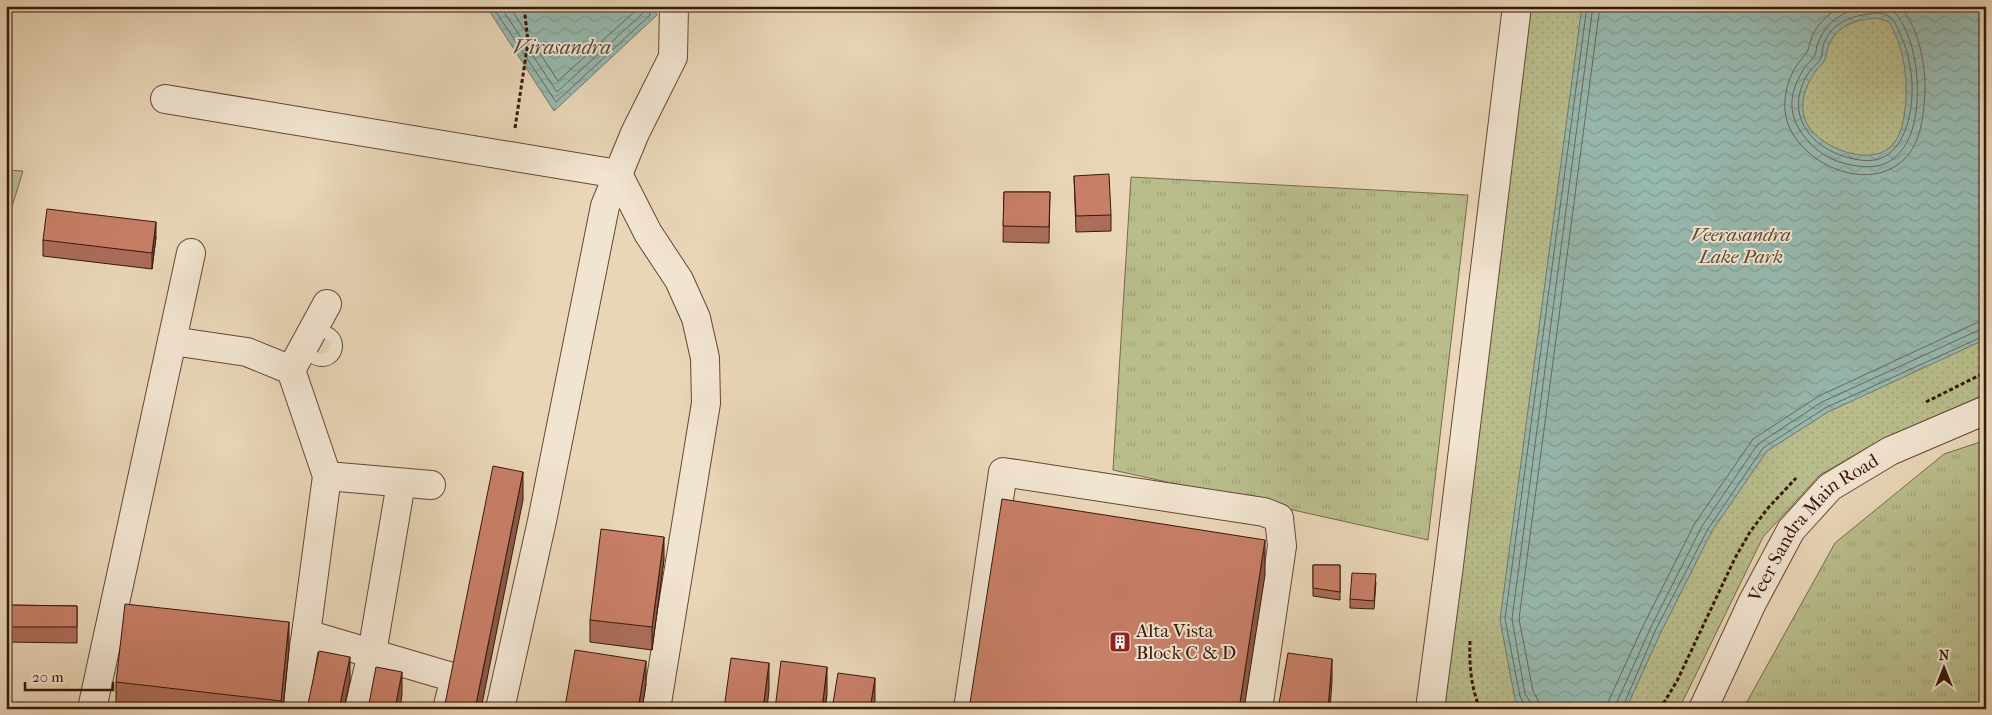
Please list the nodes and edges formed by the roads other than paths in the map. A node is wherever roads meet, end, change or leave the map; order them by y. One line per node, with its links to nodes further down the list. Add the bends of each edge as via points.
1 (674, 6): 4 (street, via 673,57)
2 (1517, 6): 23 (street)
3 (165, 99): 4 (street)
4 (618, 174): 19 (street, via 605,206 542,521); 20 (street, via 648,233 679,280 696,318 705,358 706,403)
5 (191, 253): 7 (street)
6 (328, 304): 8 (street)
7 (172, 340): 8 (street, via 247,352); 15 (street)
8 (291, 370): 10 (street)
9 (1986, 410): 24 (street, Veer Sandra Main Road, via 1890,451 1830,487 1791,530)
10 (327, 476): 11 (street); 13 (street)
11 (401, 483): 12 (street); 14 (street)
12 (431, 485)
13 (306, 634): 14 (street); 16 (street)
14 (372, 653): 17 (street); 18 (street, via 455,678)
15 (92, 709)
16 (294, 709)
17 (359, 709)
18 (447, 709)
19 (500, 709)
20 (656, 709)
21 (968, 709): 22 (street, via 1003,472 1264,512 1278,518 1282,546)
22 (1258, 709)
23 (1430, 709)
24 (1702, 709)

